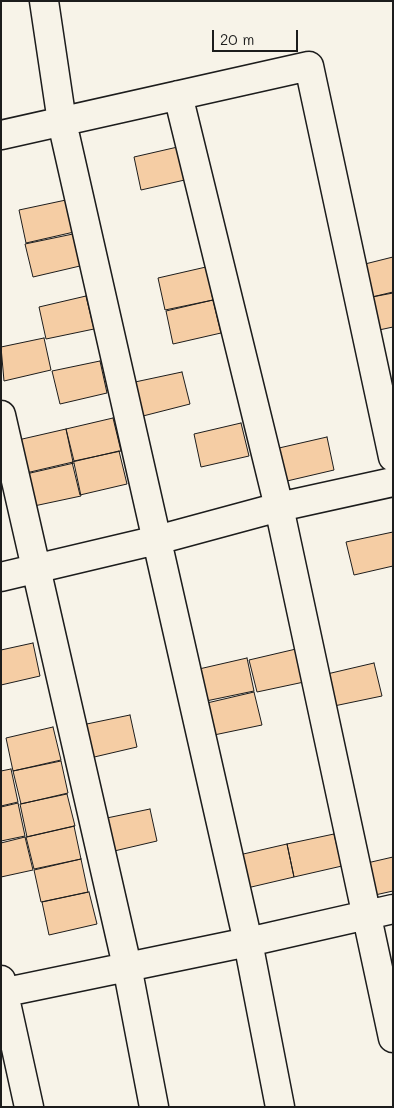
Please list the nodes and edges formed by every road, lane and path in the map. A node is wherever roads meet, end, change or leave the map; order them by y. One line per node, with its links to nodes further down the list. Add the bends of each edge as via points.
1 (44, 1): 3 (street)
2 (178, 95): 3 (street); 6 (street, via 309,66); 8 (street)
3 (62, 122): 4 (street); 9 (street)
4 (1, 135)
5 (1, 415): 10 (street)
6 (393, 457)
7 (393, 482): 8 (street)
8 (279, 507): 9 (street); 13 (street)
9 (158, 540): 10 (street); 14 (street)
10 (36, 569): 11 (street); 15 (street)
11 (1, 576)
12 (393, 909): 13 (street)
13 (366, 916): 14 (street); 17 (street)
14 (248, 942): 15 (street); 20 (street)
15 (127, 966): 16 (street); 19 (street)
16 (2, 988): 18 (street)
17 (393, 1038)
18 (29, 1107)
19 (154, 1107)
20 (280, 1107)

